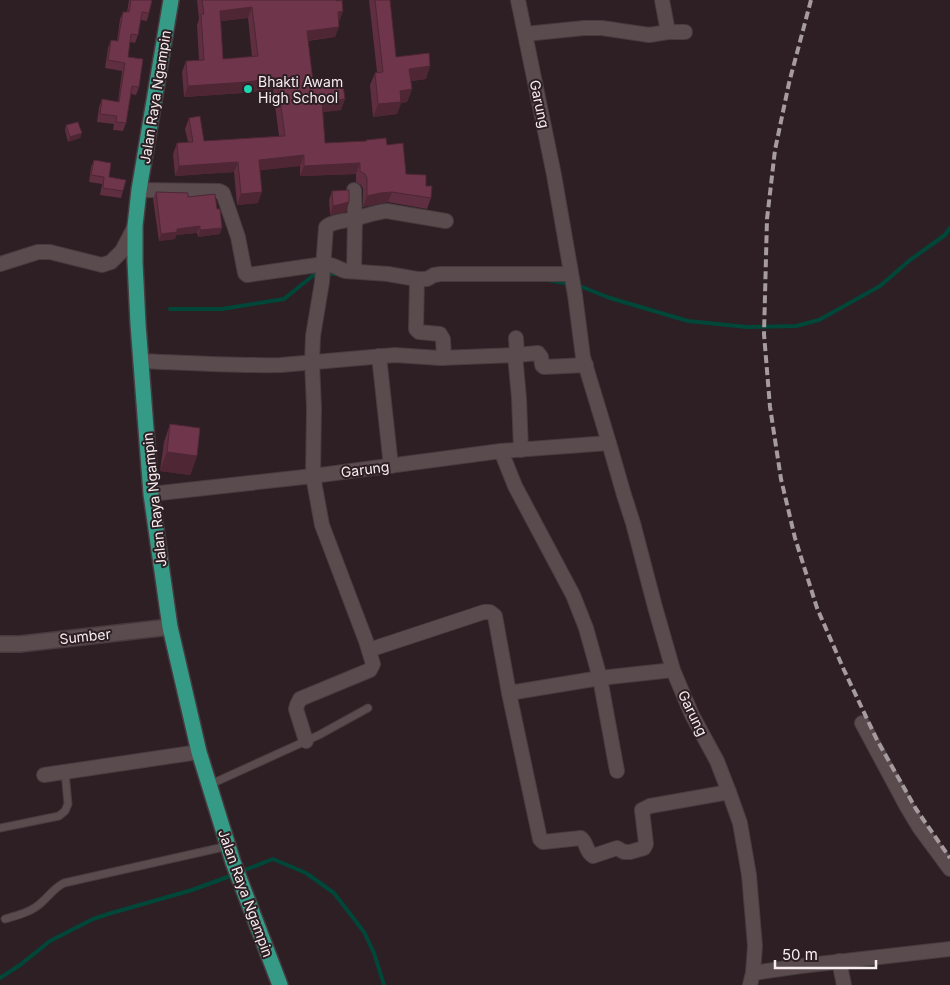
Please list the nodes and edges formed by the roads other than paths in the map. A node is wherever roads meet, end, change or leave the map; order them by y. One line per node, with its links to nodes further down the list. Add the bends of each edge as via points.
1 (171, 0): 7 (main road, Jalan Raya Ngampin)
2 (518, 0): 6 (street, Garung)
3 (662, 0): 4 (street)
4 (668, 32): 5 (street); 6 (street, via 650,35 584,28)
5 (685, 32)
6 (525, 34): 15 (street, Garung)
7 (139, 190): 11 (main road, Jalan Raya Ngampin); 13 (street, via 219,190 223,193 247,275)
8 (354, 190): 9 (street)
9 (355, 219): 10 (street, via 387,211); 13 (street, via 326,227); 14 (street)
10 (446, 221)
11 (135, 226): 12 (street, via 122,251 111,262 102,265 50,252 38,252); 21 (main road, Jalan Raya Ngampin)
12 (0, 264)
13 (324, 264): 14 (street); 22 (street)
14 (354, 271): 16 (street, via 388,274)
15 (571, 274): 16 (street, via 441,274); 23 (street, Garung)
16 (417, 284): 20 (street, via 416,329 440,334)
17 (516, 338): 18 (street)
18 (516, 355): 20 (street); 23 (street, via 538,353 544,367); 25 (street)
19 (379, 356): 20 (street); 22 (street); 27 (street)
20 (444, 358)
21 (141, 361): 22 (street, via 237,366); 29 (main road, Jalan Raya Ngampin)
22 (312, 362): 28 (street)
23 (586, 365): 24 (street, Garung)
24 (610, 443): 25 (street, Garung); 33 (street, Garung)
25 (521, 450): 26 (street, Garung)
26 (501, 452): 27 (street, Garung); 34 (street, via 526,508 573,595)
27 (391, 466): 28 (street, Garung)
28 (313, 476): 29 (street, Garung); 32 (street, via 322,525)
29 (151, 494): 30 (main road, Jalan Raya Ngampin)
30 (170, 627): 31 (street, Sumber); 39 (main road, Jalan Raya Ngampin)
31 (0, 644)
32 (369, 650): 35 (street, via 490,612 495,616); 38 (street, via 373,664 370,670 300,699 296,710)
33 (673, 670): 34 (street); 44 (street, Garung)
34 (600, 678): 35 (street); 40 (street)
35 (508, 693): 44 (street, via 543,842 581,838 593,856 616,848 630,852 644,848 646,844 642,810)
36 (368, 708): 38 (lane)
37 (862, 722): 47 (street, via 906,807)
38 (306, 741): 43 (lane)
39 (200, 752): 41 (street); 43 (main road, Jalan Raya Ngampin)
40 (617, 771)
41 (65, 772): 42 (street); 45 (lane, via 68,804 65,811 59,816)
42 (44, 775)
43 (210, 786): 46 (main road, Jalan Raya Ngampin)
44 (730, 792): 51 (street, Garung, via 740,822 749,875 754,946)
45 (0, 828)
46 (228, 846): 48 (lane, via 64,883 29,911); 52 (main road, Jalan Raya Ngampin)
47 (950, 869)
48 (5, 919)
49 (950, 948): 50 (street)
50 (839, 961): 51 (street); 53 (street)
51 (751, 979)
52 (280, 985)
53 (844, 985)

